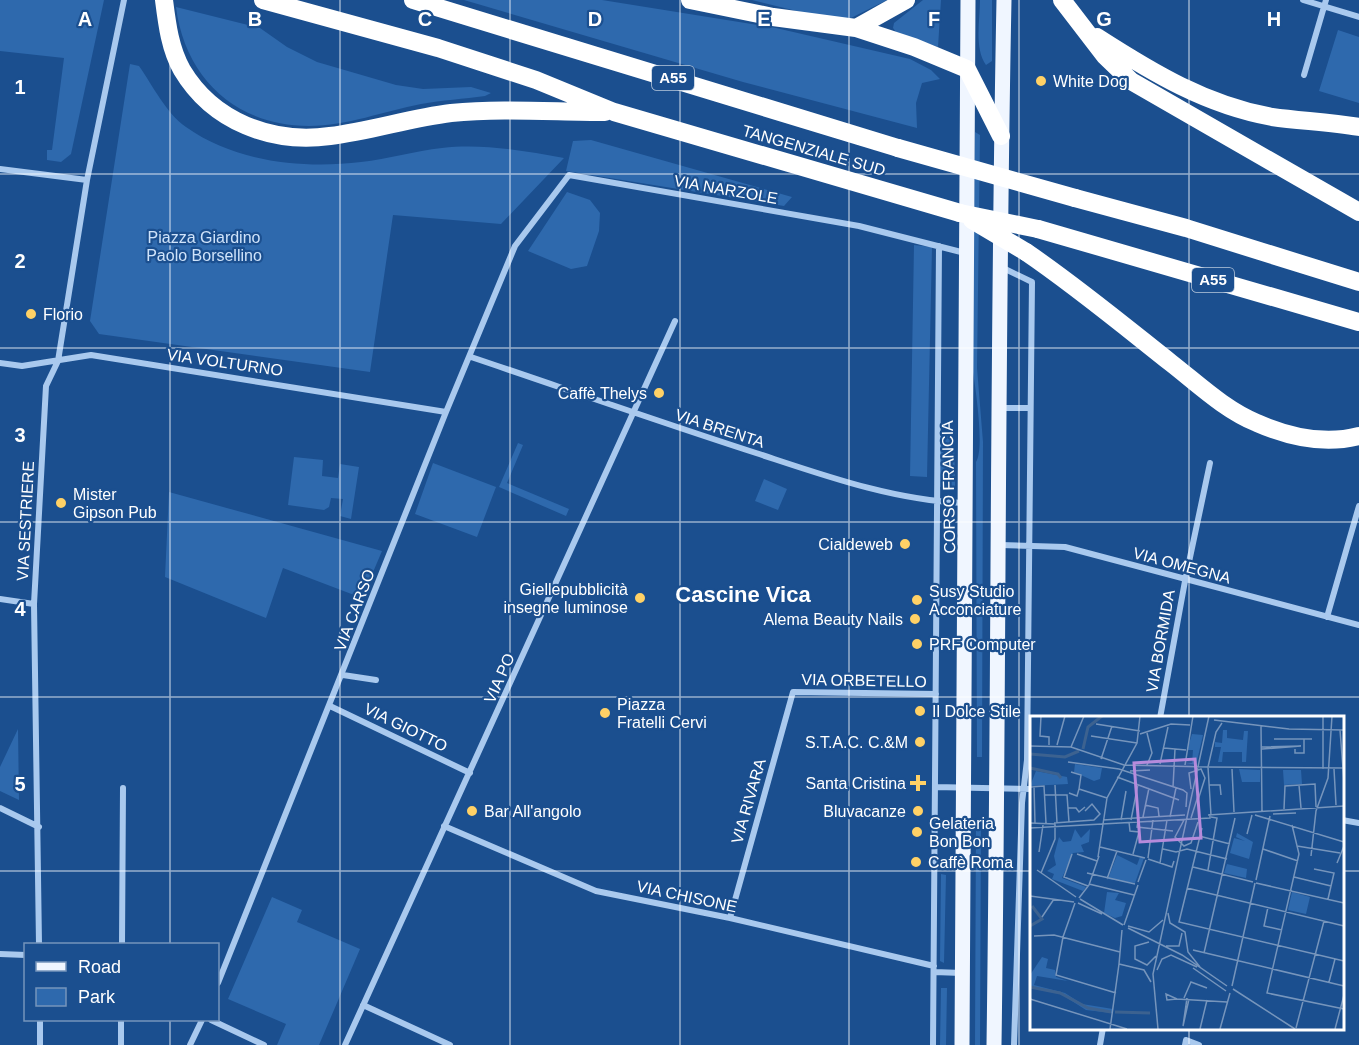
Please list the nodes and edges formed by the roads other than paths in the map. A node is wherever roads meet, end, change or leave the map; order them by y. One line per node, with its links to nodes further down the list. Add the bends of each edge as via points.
1 (124, 0): 22 (street, VIA SESTRIERE)
2 (164, 0): 18 (highway, via 168,34 181,69 202,97 230,118 263,134 300,139 332,136 450,113)
3 (262, 0): 18 (highway, TANGENZIALE SUD / A55, via 438,48 536,80)
4 (413, 0): 29 (highway, TANGENZIALE SUD / A55, bridge, via 898,148 1186,228)
5 (690, 0): 11 (highway)
6 (906, 0): 14 (highway)
7 (968, 0): 16 (main road, CORSO FRANCIA)
8 (1004, 0): 20 (main road)
9 (1062, 0): 15 (highway)
10 (1303, 0): 12 (street)
11 (705, 2): 14 (highway, via 773,17)
12 (1325, 3): 13 (street); 17 (street)
13 (1359, 17)
14 (856, 28): 16 (highway)
15 (1083, 28): 19 (highway, via 1169,82 1199,96 1273,117); 23 (highway, via 1131,81)
16 (967, 69): 20 (highway); 27 (main road, CORSO FRANCIA)
17 (1304, 75)
18 (614, 112): 24 (highway, TANGENZIALE SUD / A55)
19 (1359, 128)
20 (1001, 136): 28 (main road)
21 (0, 169): 22 (street)
22 (87, 180): 33 (street, VIA SESTRIERE)
23 (1359, 212)
24 (960, 213): 31 (highway, TANGENZIALE SUD / A55, bridge, via 1068,238); 39 (highway, bridge, via 1063,278 1221,402 1255,423 1315,440)
25 (515, 246): 26 (street, VIA NARZOLE, via 569,175 859,226); 32 (street, VIA CARSO)
26 (939, 246): 27 (street, VIA NARZOLE); 41 (street, CORSO FRANCIA)
27 (965, 254): 42 (main road, CORSO FRANCIA)
28 (998, 266): 35 (main road); 36 (street, via 1032,282)
29 (1359, 282)
30 (675, 321): 38 (street, VIA PO)
31 (1359, 322)
32 (471, 357): 37 (street, VIA CARSO); 38 (street, VIA BRENTA)
33 (58, 361): 34 (street, VIA VOLTURNO, via 22,366); 37 (street, VIA VOLTURNO, via 91,355); 48 (street, VIA SESTRIERE, via 46,386)
34 (0, 363)
35 (998, 408): 36 (street); 44 (main road)
36 (1030, 408): 45 (street)
37 (446, 411): 51 (street, VIA CARSO)
38 (633, 414): 41 (street, VIA BRENTA, via 842,481); 57 (street, VIA PO)
39 (1359, 436)
40 (1210, 463): 46 (street, VIA BORMIDA)
41 (936, 502): 42 (street, VIA BRENTA); 54 (street, CORSO FRANCIA)
42 (967, 503): 60 (main road, CORSO FRANCIA)
43 (1359, 506): 49 (street)
44 (1000, 546): 45 (street, VIA OMEGNA); 61 (main road)
45 (1028, 546): 46 (street, VIA OMEGNA, via 1065,547); 62 (street, via 1027,760)
46 (1185, 581): 49 (street, VIA OMEGNA); 56 (street, VIA BORMIDA)
47 (0, 599): 48 (street)
48 (34, 604): 68 (street, VIA SESTRIERE)
49 (1327, 617): 50 (street, VIA OMEGNA)
50 (1359, 625)
51 (343, 675): 52 (street); 55 (street, VIA CARSO)
52 (376, 680)
53 (793, 692): 54 (street, VIA ORBETELLO); 69 (street, VIA RIVARA)
54 (936, 694): 58 (street, CORSO FRANCIA)
55 (330, 706): 57 (street, VIA GIOTTO); 76 (street, VIA CARSO)
56 (1160, 716)
57 (470, 773): 67 (street, VIA PO)
58 (935, 787): 60 (street); 74 (street, CORSO FRANCIA)
59 (123, 788): 71 (street)
60 (964, 788): 61 (street); 75 (main road, CORSO FRANCIA)
61 (997, 788): 62 (street); 92 (main road)
62 (1023, 789): 63 (street); 93 (street)
63 (1030, 789)
64 (0, 808): 68 (street)
65 (1344, 820): 66 (street)
66 (1359, 823)
67 (444, 826): 69 (street, VIA CHISONE, via 596,891); 77 (street, VIA PO)
68 (39, 827): 70 (street, VIA SESTRIERE)
69 (730, 918): 74 (street, VIA CHISONE)
70 (39, 943)
71 (122, 943)
72 (0, 954): 73 (street)
73 (24, 955)
74 (934, 969): 75 (street); 90 (street, CORSO FRANCIA)
75 (962, 973): 91 (main road, CORSO FRANCIA)
76 (219, 981)
77 (363, 1005): 88 (street, VIA PO); 89 (street)
78 (40, 1021): 84 (street)
79 (121, 1021): 85 (street)
80 (202, 1021): 86 (street)
81 (213, 1021): 87 (street)
82 (1103, 1030): 94 (street)
83 (1186, 1043): 95 (street)
84 (40, 1045)
85 (121, 1045)
86 (190, 1045)
87 (264, 1045)
88 (345, 1045)
89 (450, 1045)
90 (933, 1045)
91 (962, 1045)
92 (994, 1045)
93 (1014, 1045)
94 (1100, 1045)
95 (1199, 1045)

